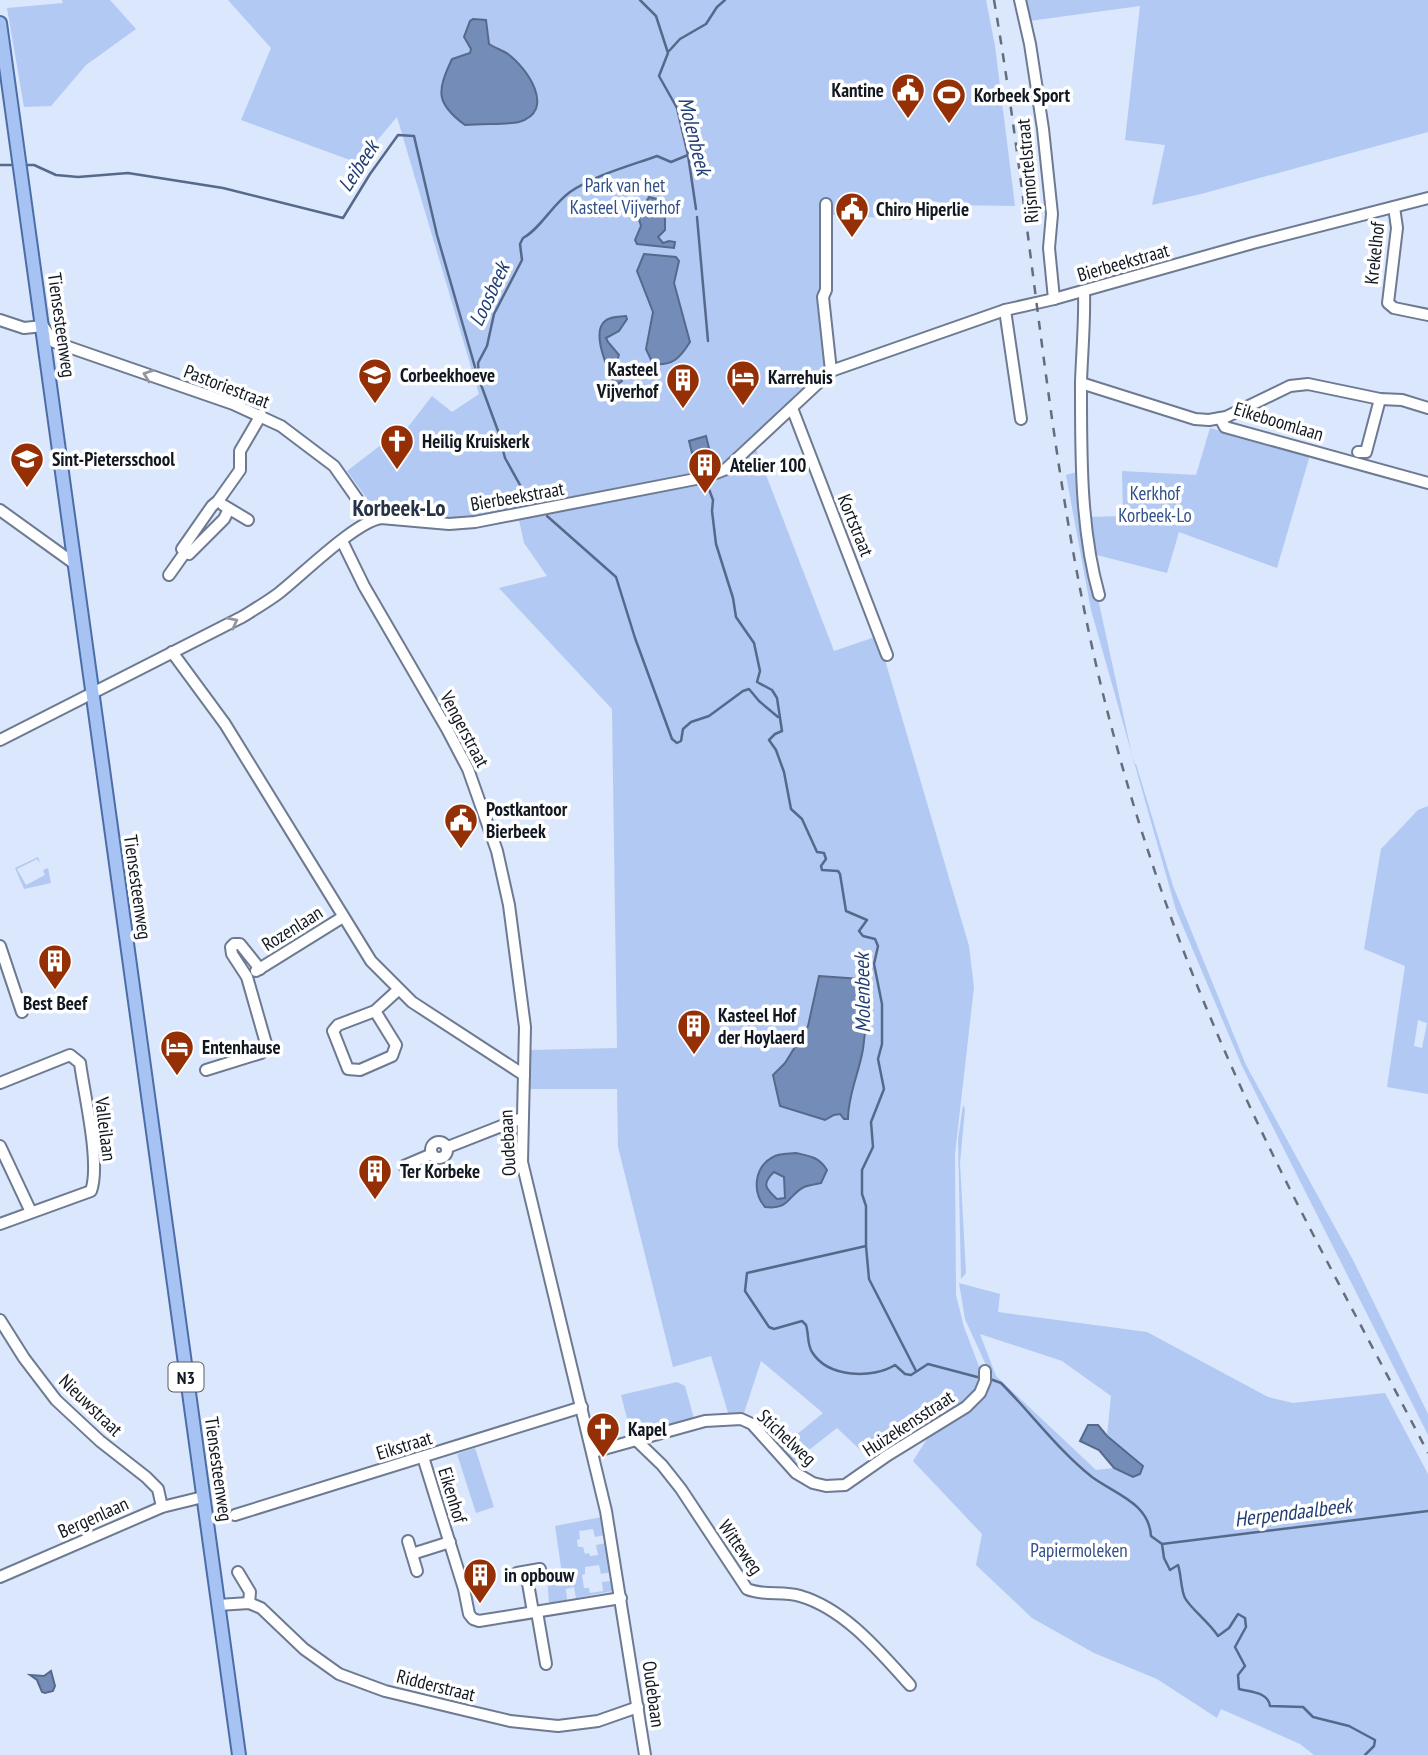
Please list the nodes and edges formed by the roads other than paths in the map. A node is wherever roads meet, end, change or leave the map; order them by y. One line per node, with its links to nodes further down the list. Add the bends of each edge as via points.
1 (1020, 0): 7 (street, Rijsmortelstraat, via 1043,129)
2 (0, 23): 11 (main road, Tiensesteenweg / N3)
3 (1428, 198): 5 (street, Bierbeekstraat)
4 (826, 204): 12 (street, via 823,297)
5 (1394, 207): 6 (street, Bierbeekstraat); 9 (street, Krekelhof, via 1397,228 1388,303)
6 (1084, 291): 7 (street, Bierbeekstraat); 13 (street)
7 (1054, 299): 8 (street, Bierbeekstraat)
8 (1004, 310): 12 (street, Bierbeekstraat); 19 (street)
9 (1428, 315)
10 (0, 320): 11 (street, via 24,328)
11 (43, 327): 17 (street, Pastoriestraat, one-way to 11, via 54,342); 29 (main road, Tiensesteenweg / N3)
12 (831, 371): 15 (street, Bierbeekstraat)
13 (1081, 383): 18 (street, Eikeboomlaan, via 1195,419); 31 (street, via 1084,492)
14 (1380, 398): 16 (street); 18 (street, via 1308,384 1290,386); 20 (street, via 1366,452)
15 (792, 408): 26 (street, Bierbeekstraat, via 726,469 706,477 468,523); 33 (street, Kortstraat)
16 (1428, 408)
17 (261, 415): 22 (street, via 240,451 240,470); 26 (street, Pastoriestraat, via 334,466)
18 (1220, 418): 21 (street, Eikeboomlaan, via 1224,427)
19 (1021, 419)
20 (1358, 452)
21 (1428, 483)
22 (218, 501): 23 (street); 28 (street, via 183,549)
23 (229, 509): 25 (street); 28 (street, via 189,554)
24 (0, 510): 29 (street)
25 (248, 520)
26 (372, 520): 27 (street)
27 (342, 541): 32 (street, one-way to 27, via 242,617); 45 (street, Vengerstraat, via 447,729 491,830 515,950 525,1027)
28 (186, 551): 30 (street)
29 (75, 564): 34 (main road, Tiensesteenweg / N3)
30 (169, 575)
31 (1099, 595)
32 (172, 652): 34 (street); 36 (street, via 225,724)
33 (887, 655)
34 (92, 694): 35 (street); 59 (main road, Tiensesteenweg / N3)
35 (0, 740)
36 (343, 917): 39 (street, Rozenlaan); 41 (street, via 371,961)
37 (0, 946): 38 (street)
38 (3, 965): 43 (street)
39 (260, 969): 40 (street, Rozenlaan); 40 (street, Rozenlaan, via 245,947 234,944 232,954)
40 (247, 977): 44 (street, Rozenlaan, via 267,1047)
41 (398, 990): 42 (street); 45 (street)
42 (375, 1011): 42 (street, via 333,1031 348,1069 360,1070 392,1056 396,1045)
43 (22, 1012)
44 (206, 1070)
45 (524, 1075): 47 (street, Oudebaan)
46 (0, 1083): 50 (street, Valleilaan, via 59,1057 70,1055 80,1063 94,1182 91,1191)
47 (522, 1118): 49 (street, via 447,1147 442,1158 432,1154); 54 (street, Oudebaan, via 524,1173)
48 (0, 1146): 50 (street)
49 (404, 1166)
50 (31, 1212): 51 (street, Valleilaan)
51 (0, 1224)
52 (0, 1320): 60 (street, Nieuwstraat, via 56,1400 158,1489)
53 (985, 1371): 58 (street, Huizekensstraat, via 980,1393 966,1407 845,1485)
54 (582, 1406): 56 (street, Oudebaan); 57 (street, Eikstraat)
55 (636, 1440): 56 (street); 58 (street, Stichelweg, via 705,1421 741,1419 752,1424 796,1473); 74 (street, Witteweg, via 681,1489 747,1588 800,1596 828,1609 861,1633)
56 (593, 1452): 69 (street, Oudebaan)
57 (424, 1457): 61 (street, Eikstraat); 63 (street, Eikenhof)
58 (832, 1487)
59 (203, 1497): 60 (street, Bergenlaan); 71 (main road, Tiensesteenweg / N3)
60 (162, 1507): 68 (street, Bergenlaan)
61 (235, 1515)
62 (408, 1541): 64 (street)
63 (450, 1542): 64 (street, Eikenhof); 72 (street, Eikenhof, via 473,1619)
64 (412, 1554): 66 (street)
65 (540, 1569): 72 (street, via 522,1572)
66 (417, 1571)
67 (237, 1572): 70 (street, via 250,1592)
68 (0, 1577)
69 (621, 1598): 72 (street, Eikenhof); 75 (street, Oudebaan)
70 (249, 1603): 71 (street); 75 (street, Ridderstraat, via 261,1608 304,1649 339,1674 385,1691 510,1721 558,1726 598,1721)
71 (218, 1605): 76 (main road, Tiensesteenweg / N3)
72 (535, 1612): 73 (street)
73 (545, 1664)
74 (910, 1685)
75 (638, 1707): 77 (street, Oudebaan)
76 (239, 1755)
77 (645, 1755)

